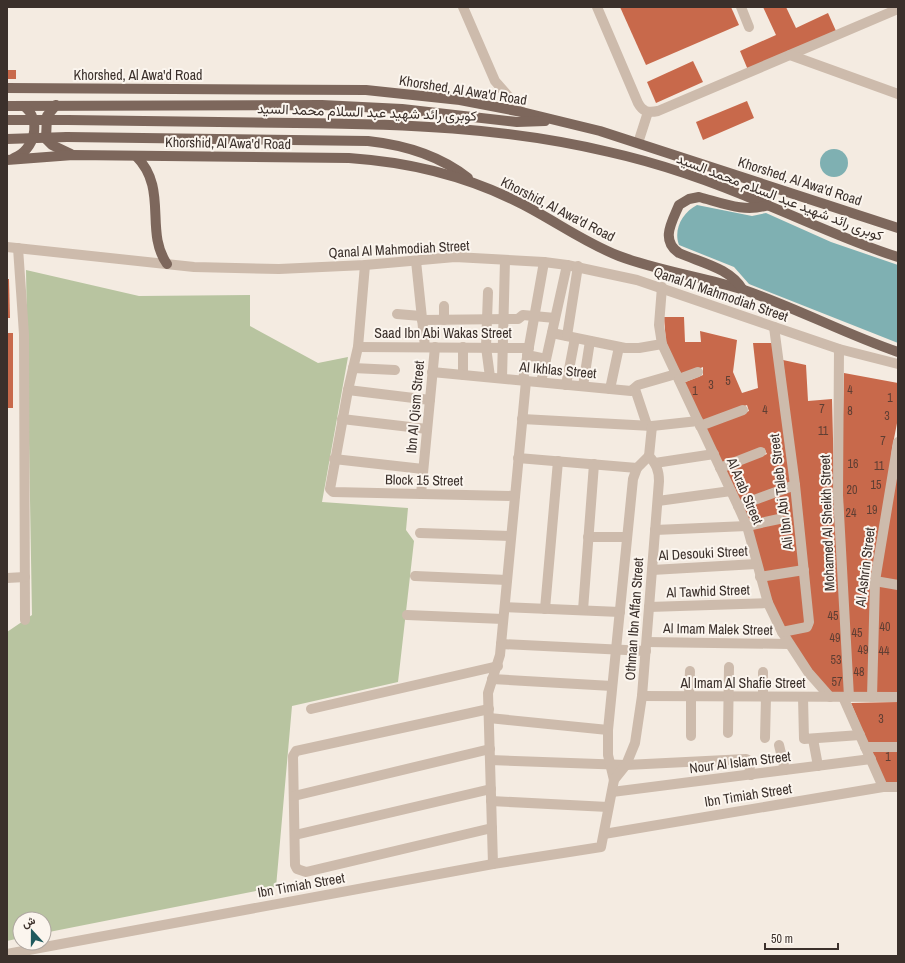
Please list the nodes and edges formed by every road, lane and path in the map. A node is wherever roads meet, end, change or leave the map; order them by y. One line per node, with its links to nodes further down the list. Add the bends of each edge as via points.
1 (463, 7): 12 (street, via 495,81)
2 (597, 7): 13 (street, via 638,103)
3 (740, 7): 5 (street)
4 (898, 9): 6 (street)
5 (749, 26)
6 (790, 55): 8 (street); 13 (street, via 658,111)
7 (7, 88): 12 (main road, Khorshed, Al Awa'd Road, via 366,90 460,100)
8 (898, 94)
9 (56, 105): 11 (main road); 14 (main road, via 322,105 402,109 517,122); 18 (main road, via 47,116 46,139 52,145)
10 (7, 106): 11 (main road)
11 (24, 106): 20 (main road, via 34,118 33,139 22,154)
12 (522, 112): 14 (main road, Khorshed, Al Awa'd Road)
13 (648, 112): 17 (street)
14 (553, 119): 17 (main road, Khorshed, Al Awa'd Road)
15 (7, 120): 22 (main road, كوبرى رائد شهيد عبد السلام محمد السيد, bridge, via 399,124 512,133 580,145 641,160 701,179)
16 (7, 139): 21 (main road, كوبرى رائد شهيد عبد السلام محمد السيد, bridge, via 67,137 368,141 401,146 430,155 454,168)
17 (638, 143): 23 (main road, Khorshed, Al Awa'd Road)
18 (73, 155): 19 (main road, Khorshid, Al Awa'd Road); 20 (main road)
19 (136, 156): 21 (main road, Khorshid, Al Awa'd Road, via 368,160 429,170); 30 (main road, via 150,177 156,213 157,243)
20 (9, 160)
21 (475, 184): 35 (main road, Khorshid, Al Awa'd Road, via 520,203 579,238 620,256)
22 (768, 205): 26 (main road, كوبرى رائد شهيد عبد السلام محمد السيد, via 852,242); 35 (main road, via 755,209 742,208 694,198 679,205 668,230 673,249 725,271)
23 (898, 228)
24 (7, 247): 25 (street, Qanal Al Mahmodiah Street)
25 (18, 248): 30 (street, Qanal Al Mahmodiah Street); 111 (street, via 24,334)
26 (898, 257)
27 (505, 260): 28 (street, Qanal Al Mahmodiah Street, via 455,257); 29 (street, Qanal Al Mahmodiah Street); 42 (street)
28 (416, 261): 32 (street, Qanal Al Mahmodiah Street); 40 (street, Ibn Al Qism Street)
29 (544, 262): 31 (street, Qanal Al Mahmodiah Street); 39 (street)
30 (166, 264): 32 (street, Qanal Al Mahmodiah Street, via 280,269)
31 (567, 264): 33 (street, Qanal Al Mahmodiah Street); 41 (street)
32 (365, 265): 50 (street)
33 (578, 266): 34 (street, Qanal Al Mahmodiah Street); 47 (street)
34 (662, 287): 45 (street, Qanal Al Mahmodiah Street); 49 (street, Al Arab Street, via 659,319)
35 (743, 290): 58 (main road, Khorshid, Al Awa'd Road)
36 (488, 292): 44 (street)
37 (444, 306): 43 (street)
38 (397, 314): 40 (street)
39 (534, 316): 41 (street); 42 (street, via 523,315 518,319); 57 (street)
40 (422, 318): 43 (street); 51 (street, Ibn Al Qism Street)
41 (555, 318): 46 (street)
42 (504, 319): 44 (street); 55 (street)
43 (444, 320): 44 (street)
44 (487, 320): 53 (street)
45 (774, 327): 56 (street, Qanal Al Mahmodiah Street); 94 (street, Ali Ibn Abi Taleb Street)
46 (552, 333): 47 (street); 59 (street)
47 (571, 337): 48 (street); 71 (street)
48 (590, 341): 54 (street); 72 (street)
49 (662, 344): 54 (street); 67 (street, Al Arab Street)
50 (358, 347): 51 (street, Saad Ibn Abi Wakas Street); 61 (street)
51 (430, 347): 52 (street, Saad Ibn Abi Wakas Street); 63 (street, Ibn Al Qism Street)
52 (463, 347): 53 (street, Saad Ibn Abi Wakas Street); 65 (street)
53 (486, 347): 55 (street, Saad Ibn Abi Wakas Street); 66 (street)
54 (619, 347): 73 (street)
55 (503, 348): 57 (street, Saad Ibn Abi Wakas Street); 68 (street)
56 (839, 348): 60 (street, Qanal Al Mahmodiah Street); 143 (street, Mohamed Al Sheikh Street, via 838,495)
57 (528, 351): 59 (street, Saad Ibn Abi Wakas Street); 69 (street)
58 (898, 352)
59 (546, 359): 70 (street)
60 (898, 364)
61 (353, 368): 62 (street); 75 (street)
62 (395, 370)
63 (432, 372): 65 (street, Al Ikhlas Street); 76 (street, Ibn Al Qism Street)
64 (698, 372): 67 (street, Al Ikhlas Street)
65 (463, 375): 66 (street, Al Ikhlas Street)
66 (490, 377): 68 (street, Al Ikhlas Street)
67 (677, 377): 74 (street, Al Ikhlas Street, via 638,385); 80 (street, Al Arab Street)
68 (502, 378): 69 (street, Al Ikhlas Street)
69 (524, 381): 70 (street, Al Ikhlas Street); 78 (street)
70 (541, 382): 71 (street, Al Ikhlas Street)
71 (566, 385): 72 (street, Al Ikhlas Street)
72 (582, 386): 73 (street, Al Ikhlas Street)
73 (610, 389): 74 (street, Al Ikhlas Street)
74 (635, 389): 81 (street)
75 (348, 390): 76 (street); 79 (street)
76 (430, 400): 82 (street, Ibn Al Qism Street)
77 (743, 410): 80 (street)
78 (522, 418): 81 (street); 86 (street)
79 (342, 419): 82 (street); 87 (street)
80 (699, 424): 81 (street); 85 (street, Al Arab Street)
81 (649, 426): 88 (street, Othman Ibn Affan Street)
82 (427, 429): 93 (street, Ibn Al Qism Street)
83 (898, 442): 115 (street, Al Ashrin Street)
84 (761, 452): 92 (street)
85 (714, 454): 88 (street); 92 (street, Al Arab Street)
86 (518, 458): 89 (street); 97 (street)
87 (334, 459): 93 (street); 96 (street, Block 15 Street, via 330,487 333,492)
88 (652, 460): 91 (street); 98 (street, Othman Ibn Affan Street, via 659,472)
89 (558, 461): 90 (street); 119 (street)
90 (594, 464): 91 (street); 105 (street)
91 (637, 468): 106 (street, Othman Ibn Affan Street, via 633,479)
92 (720, 468): 95 (street, Al Arab Street)
93 (423, 469): 96 (street, Ibn Al Qism Street)
94 (795, 485): 99 (street); 109 (street, Ali Ibn Abi Taleb Street)
95 (731, 491): 98 (street); 99 (street, Al Arab Street)
96 (421, 494): 97 (street, Block 15 Street)
97 (515, 496): 104 (street)
98 (658, 501): 102 (street, Othman Ibn Affan Street)
99 (738, 506): 101 (street, Al Arab Street)
100 (779, 519): 101 (street)
101 (746, 526): 102 (street); 107 (street, Al Arab Street)
102 (655, 530): 108 (street, Othman Ibn Affan Street)
103 (420, 532): 104 (street)
104 (511, 536): 114 (street)
105 (588, 537): 106 (street); 121 (street)
106 (627, 537): 122 (street, Othman Ibn Affan Street)
107 (756, 564): 108 (street, Al Desouki Street); 112 (street, Al Arab Street)
108 (652, 570): 120 (street, Othman Ibn Affan Street)
109 (804, 570): 112 (street); 126 (street, Ali Ibn Abi Taleb Street, via 809,624 807,627)
110 (416, 576): 114 (street)
111 (25, 577): 113 (street); 125 (street)
112 (760, 577): 117 (street, Al Arab Street)
113 (7, 578)
114 (507, 580): 118 (street)
115 (875, 581): 116 (street); 144 (street, Al Ashrin Street)
116 (898, 584)
117 (768, 603): 120 (street, Al Tawhid Street); 126 (street, Al Arab Street)
118 (505, 607): 119 (street); 124 (street)
119 (546, 608): 121 (street)
120 (649, 608): 129 (street, Othman Ibn Affan Street)
121 (583, 610): 122 (street)
122 (620, 612): 130 (street, Othman Ibn Affan Street)
123 (408, 615): 124 (street)
124 (503, 619): 127 (street)
125 (25, 620)
126 (782, 632): 128 (street, Al Arab Street)
127 (501, 644): 130 (street, Al Imam Malek Street); 131 (street)
128 (789, 644): 129 (street, Al Imam Malek Street); 142 (street, Al Arab Street, via 808,672)
129 (646, 647): 130 (street, Al Imam Malek Street); 137 (street, Othman Ibn Affan Street)
130 (616, 650): 136 (street, Othman Ibn Affan Street)
131 (498, 666): 135 (street); 146 (street)
132 (729, 667): 139 (street)
133 (690, 671): 138 (street)
134 (763, 672): 140 (street)
135 (492, 679): 136 (street); 147 (street, via 488,693)
136 (612, 686): 148 (street, Othman Ibn Affan Street)
137 (642, 696): 138 (street, Al Imam Al Shafie Street); 161 (street, Othman Ibn Affan Street, via 635,743)
138 (690, 696): 139 (street, Al Imam Al Shafie Street); 151 (street)
139 (728, 696): 140 (street, Al Imam Al Shafie Street); 149 (street)
140 (765, 697): 141 (street, Al Imam Al Shafie Street); 152 (street)
141 (803, 697): 142 (street, Al Imam Al Shafie Street); 153 (street, via 804,737)
142 (830, 697): 143 (street, Al Imam Al Shafie Street)
143 (846, 697): 144 (street, Al Imam Al Shafie Street); 150 (street)
144 (872, 697): 145 (street, Al Imam Al Shafie Street)
145 (898, 697)
146 (311, 709)
147 (489, 714): 148 (street); 157 (street); 170 (street, via 299,750 293,756)
148 (608, 730): 160 (street, Othman Ibn Affan Street)
149 (728, 733)
150 (860, 735): 153 (street); 156 (street)
151 (691, 736)
152 (765, 738)
153 (813, 739): 162 (street)
154 (779, 745): 163 (street)
155 (898, 747): 156 (street)
156 (865, 748): 158 (street)
157 (490, 749): 159 (street); 170 (street)
158 (871, 759): 162 (street, Nour Al Islam Street); 166 (street)
159 (490, 760): 160 (street); 168 (street)
160 (610, 765): 161 (street); 165 (street, Othman Ibn Affan Street)
161 (626, 765): 164 (street, via 746,759); 165 (street, Othman Ibn Affan Street)
162 (818, 766): 163 (street, Nour Al Islam Street)
163 (785, 770): 164 (street, Nour Al Islam Street)
164 (751, 775): 169 (street, Nour Al Islam Street)
165 (614, 780): 169 (street, Othman Ibn Affan Street)
166 (883, 787): 167 (street, Ibn Timiah Street); 174 (street, Ibn Timiah Street)
167 (898, 787)
168 (491, 789): 171 (street); 175 (street)
169 (612, 792): 172 (street, Othman Ibn Affan Street)
170 (294, 796): 175 (street)
171 (491, 801): 172 (street); 173 (street)
172 (608, 807): 174 (street, Othman Ibn Affan Street)
173 (492, 828): 175 (street, via 306,872 297,869 295,865); 177 (street)
174 (604, 834): 176 (street, Othman Ibn Affan Street)
175 (295, 835)
176 (601, 847): 177 (street, Ibn Timiah Street)
177 (493, 864): 178 (street, Ibn Timiah Street)
178 (7, 954)

